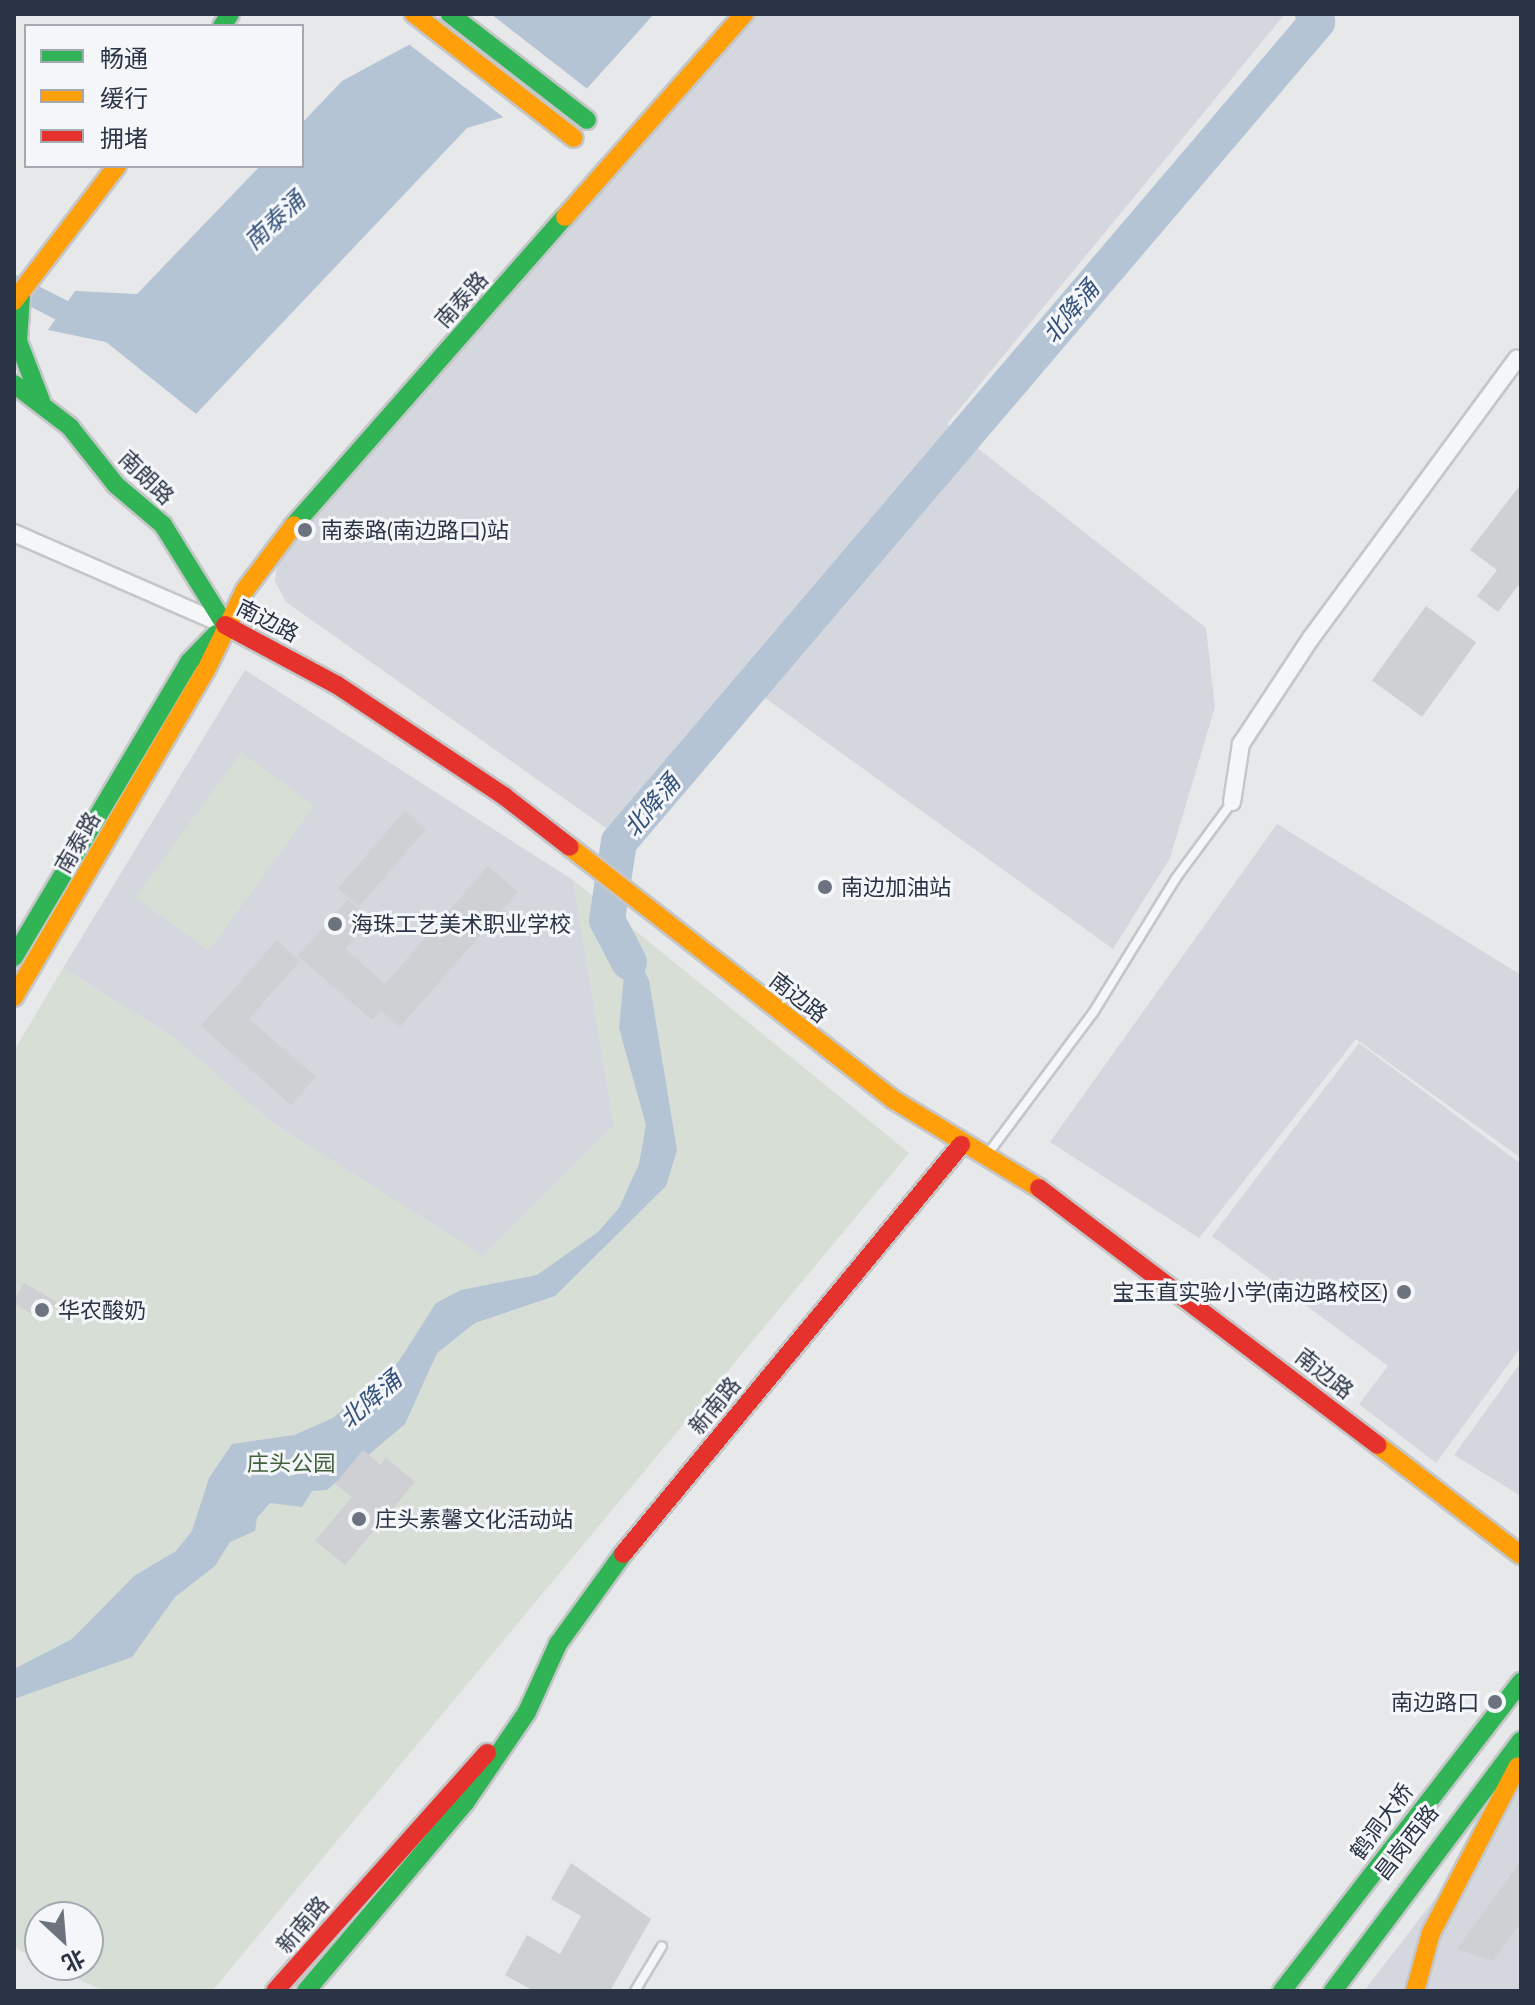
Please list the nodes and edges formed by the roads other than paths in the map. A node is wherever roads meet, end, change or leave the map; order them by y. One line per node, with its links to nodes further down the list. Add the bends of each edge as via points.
1 (414, 14): 5 (street)
2 (450, 14): 4 (street)
3 (744, 14): 12 (street, 南泰路, via 307,507)
4 (587, 120)
5 (574, 138)
6 (115, 168): 7 (street)
7 (17, 298): 10 (street, via 20,350)
8 (1517, 359): 13 (street, via 1311,638 1241,744)
9 (14, 384): 10 (street, 南朗路)
10 (46, 409): 12 (street, 南朗路, via 70,427 123,493 163,525)
11 (14, 533): 12 (street, 南边路)
12 (225, 625): 14 (street, 南泰路, via 189,662); 15 (street, 南泰路, via 206,670); 16 (street, 南边路, via 325,677 458,764 860,1075)
13 (1232, 802): 17 (lane, via 1176,878 1093,1013)
14 (14, 957)
15 (14, 997)
16 (961, 1145): 17 (street, 南边路); 21 (street, 新南路, via 591,1593 558,1644)
17 (987, 1156): 18 (street, 南边路, via 1068,1206)
18 (1521, 1555)
19 (1521, 1682): 28 (street, 鹤洞大桥)
20 (1521, 1695): 29 (street, 昌岗西路)
21 (527, 1712): 25 (street, 新南路, via 440,1801); 26 (street, 新南路, via 465,1803)
22 (1521, 1741): 30 (street)
23 (1521, 1760): 31 (street, via 1439,1916)
24 (662, 1946): 27 (lane)
25 (275, 1991)
26 (306, 1991)
27 (635, 1991)
28 (1282, 1991)
29 (1292, 1991)
30 (1333, 1991)
31 (1415, 1991)

